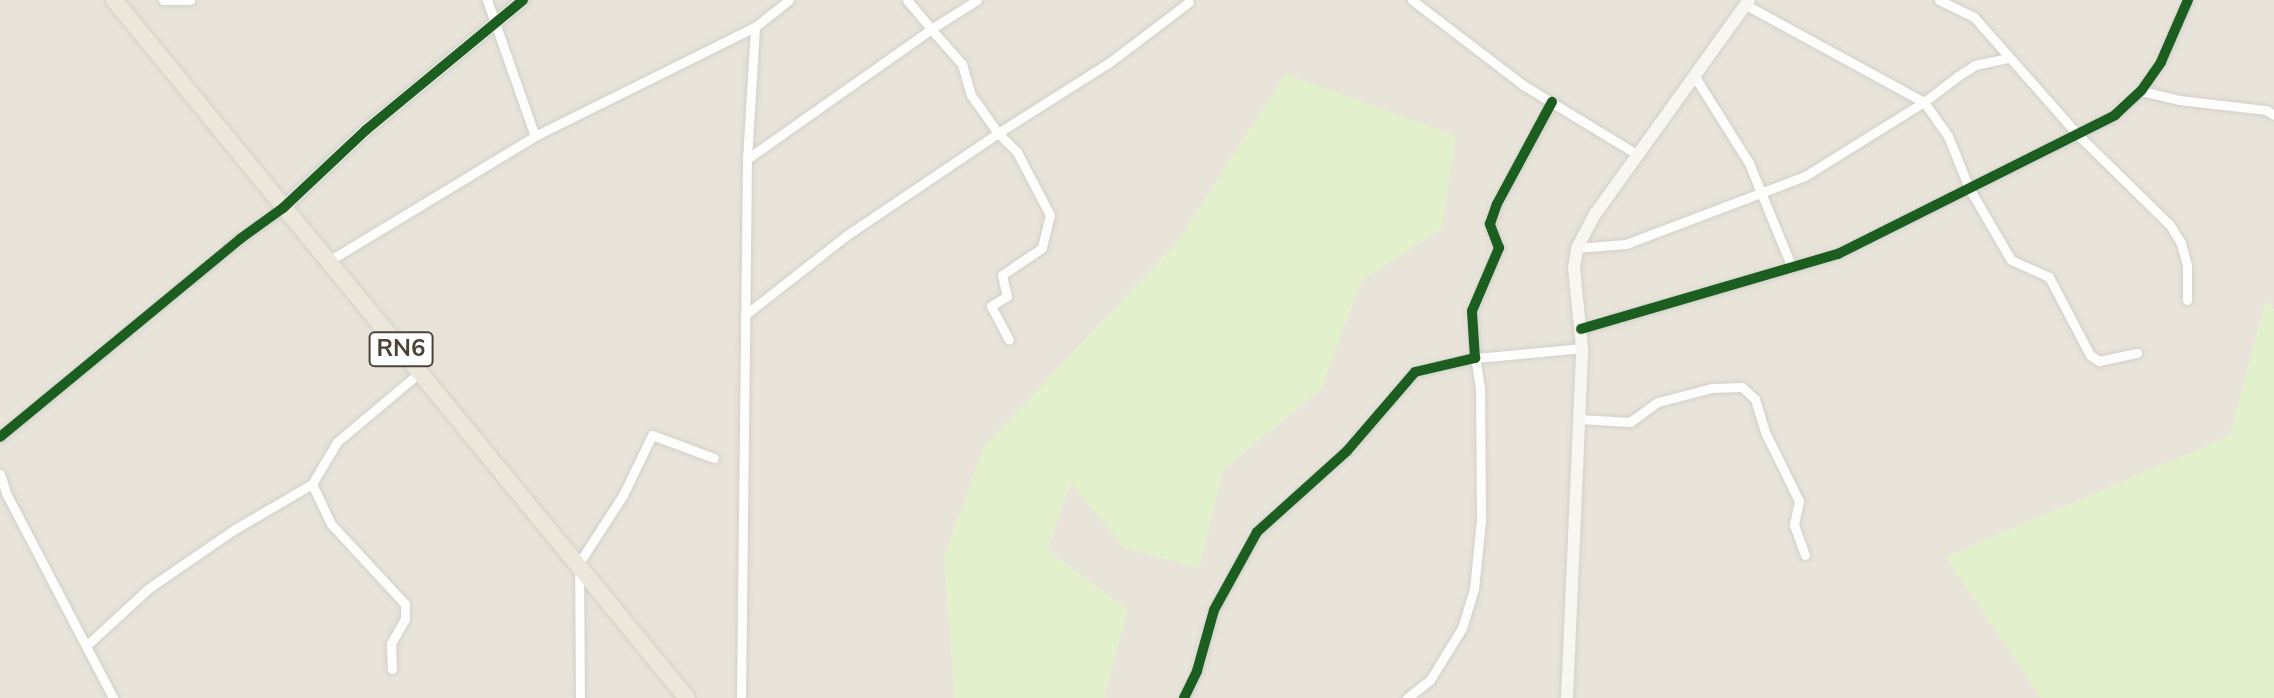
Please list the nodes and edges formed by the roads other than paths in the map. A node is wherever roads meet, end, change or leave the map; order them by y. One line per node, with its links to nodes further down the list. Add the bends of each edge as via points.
1 (114, 0): 30 (highway, RN6)
2 (163, 0): 3 (street)
3 (190, 0)
4 (487, 0): 14 (street)
5 (523, 0): 14 (main road)
6 (789, 0): 15 (street)
7 (907, 0): 16 (street)
8 (977, 0): 16 (street)
9 (1412, 0): 20 (street)
10 (1939, 0): 17 (street, via 1974,17)
11 (2188, 0): 19 (street, via 2161,62)
12 (1189, 1): 23 (street, via 1110,62)
13 (1747, 2): 18 (main road); 21 (street)
14 (496, 22): 25 (street); 30 (main road, via 366,130)
15 (755, 27): 25 (street); 27 (street)
16 (931, 29): 23 (street, via 962,64 971,95); 27 (street)
17 (2007, 58): 21 (street, via 1975,65); 24 (street)
18 (1695, 77): 26 (main road); 29 (street, via 1733,133)
19 (2141, 91): 22 (street); 24 (street, via 2115,115)
20 (1552, 102): 26 (street); 40 (street, via 1490,224 1499,248 1472,311)
21 (1924, 102): 28 (street, via 1948,136); 29 (street, via 1805,176)
22 (2274, 115)
23 (998, 133): 35 (street, via 847,235); 37 (street, via 1017,152 1050,215 1042,248 1002,275 1007,296 991,306)
24 (2078, 135): 28 (street); 34 (street, via 2170,225 2187,265)
25 (535, 136): 32 (street)
26 (1638, 155): 31 (main road)
27 (747, 159): 35 (street)
28 (1969, 188): 33 (street, via 1838,254); 39 (street, via 2011,260 2049,277 2095,359)
29 (1763, 192): 31 (street, via 1626,244); 33 (street)
30 (283, 208): 32 (highway, RN6); 43 (street)
31 (1577, 248): 36 (main road)
32 (327, 262): 41 (highway, RN6)
33 (1792, 268): 36 (street)
34 (2187, 300)
35 (745, 315): 55 (street)
36 (1581, 329): 38 (main road)
37 (1009, 340)
38 (1582, 348): 40 (street); 42 (main road)
39 (2137, 353)
40 (1475, 358): 56 (street, via 1415,372 1347,451 1257,532 1214,610); 57 (street, via 1481,520 1474,589 1462,628 1430,680)
41 (420, 372): 46 (street, via 337,442); 49 (highway, RN6)
42 (1579, 419): 48 (street, via 1630,422 1658,402 1712,388 1742,387 1755,399 1799,501 1794,525); 58 (main road)
43 (0, 437)
44 (714, 458): 49 (street, via 652,435 623,495)
45 (0, 474): 47 (street)
46 (312, 484): 50 (street, via 149,588); 51 (street, via 331,524 405,604 405,619 391,643)
47 (4, 498): 50 (street)
48 (1805, 555)
49 (579, 563): 53 (street); 54 (highway, RN6)
50 (87, 645): 52 (street)
51 (392, 669)
52 (113, 698)
53 (580, 698)
54 (687, 698)
55 (741, 698)
56 (1184, 698)
57 (1407, 698)
58 (1567, 698)

